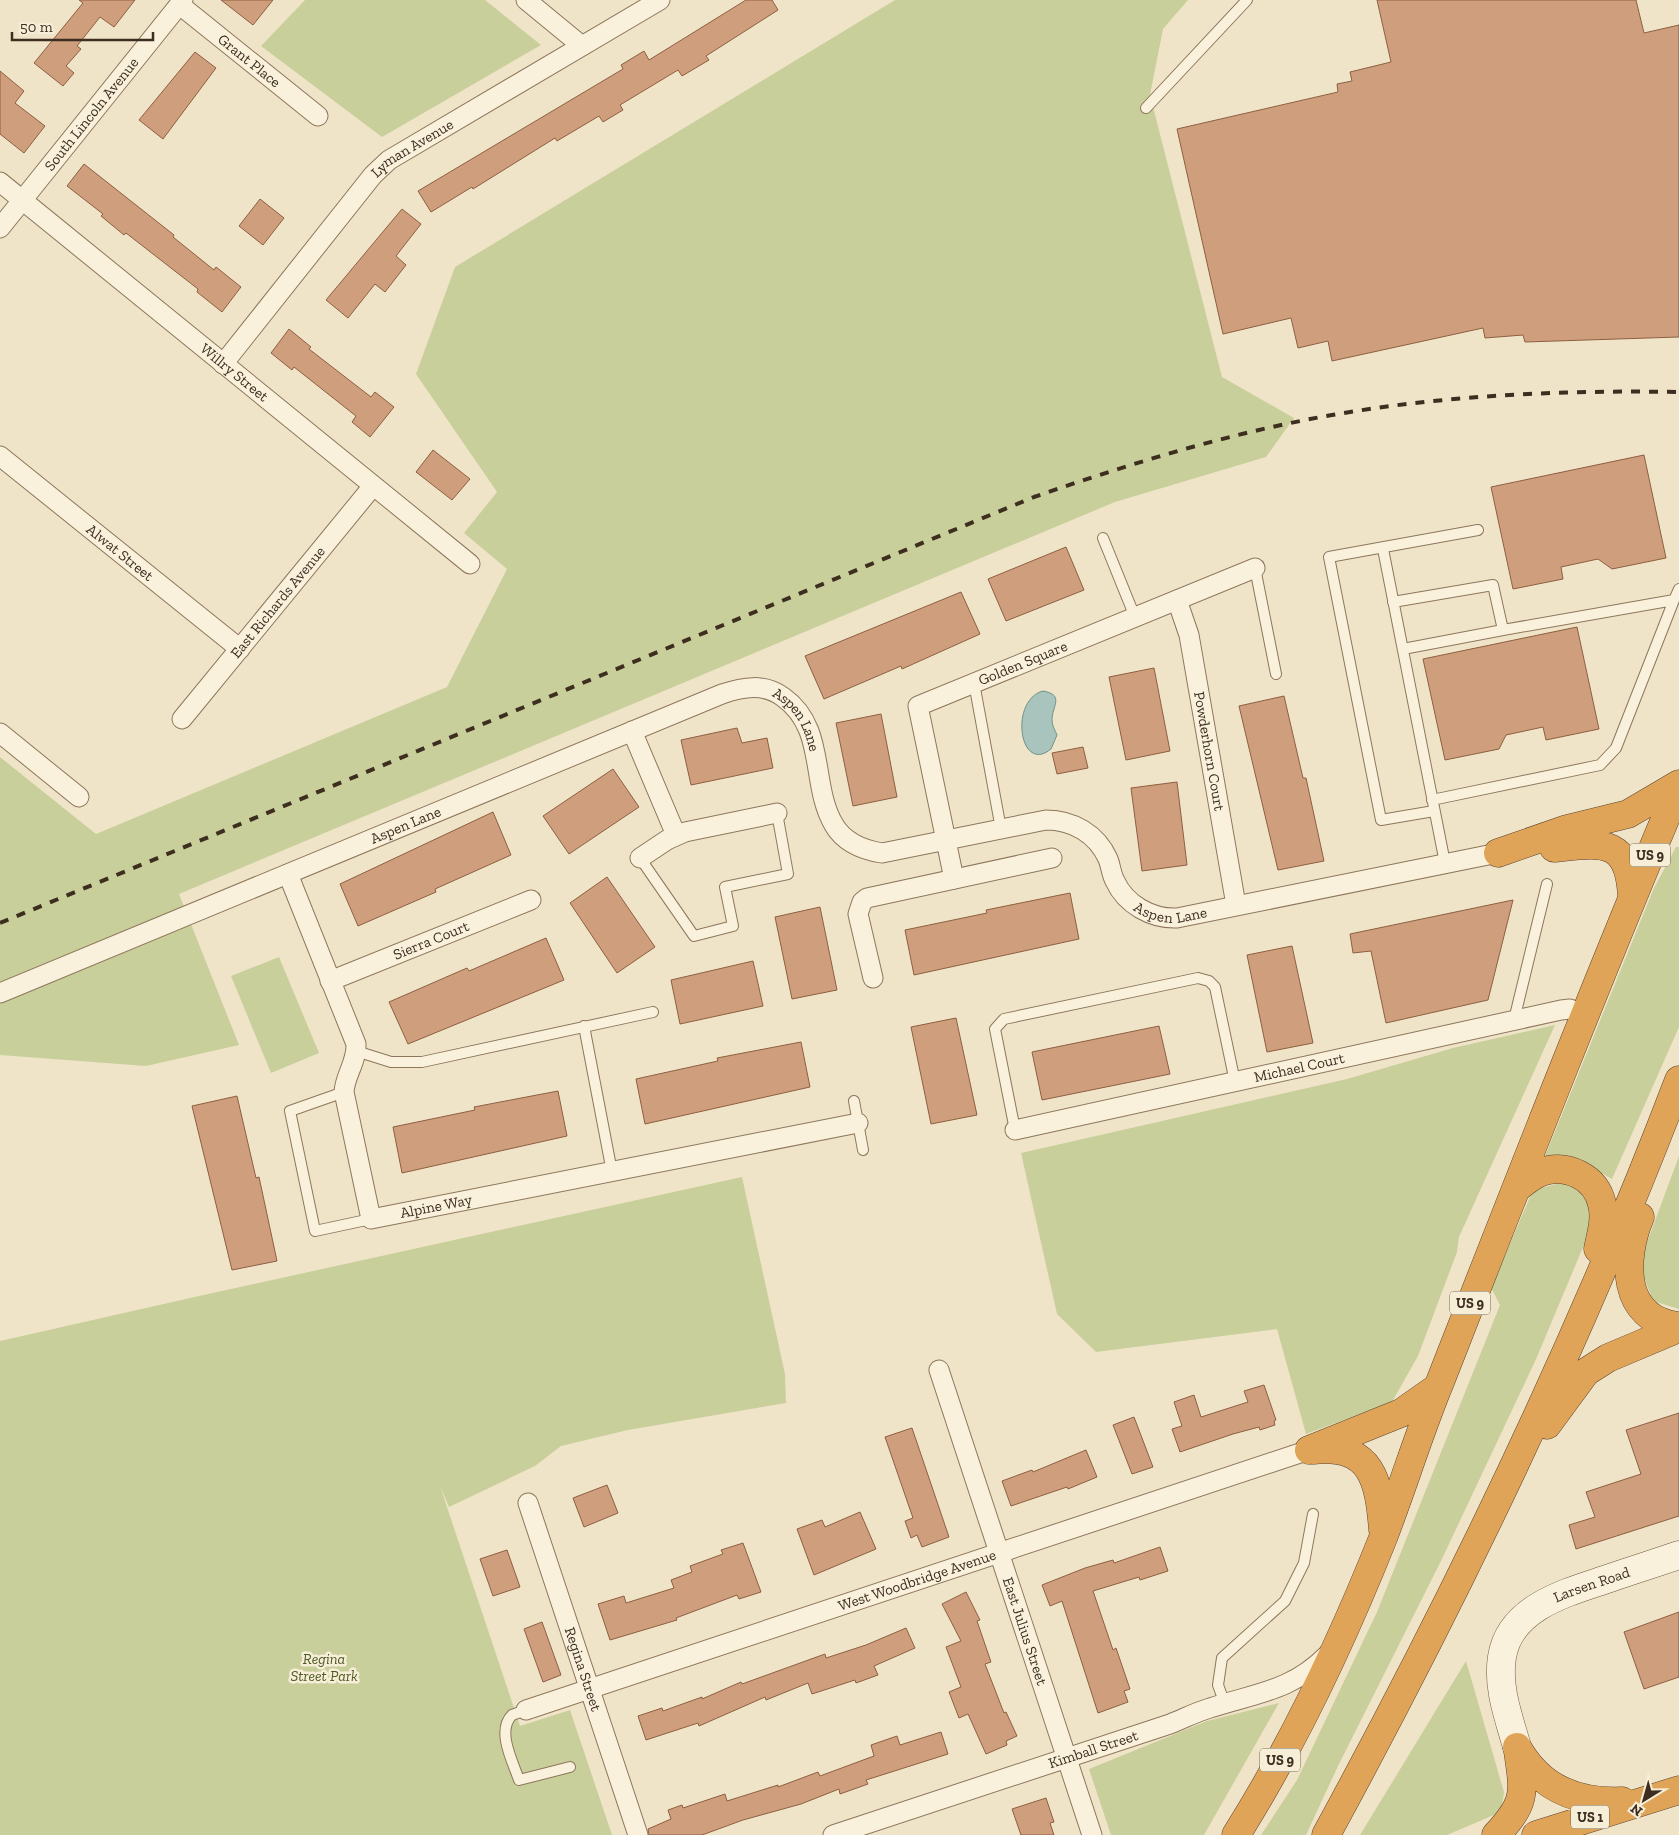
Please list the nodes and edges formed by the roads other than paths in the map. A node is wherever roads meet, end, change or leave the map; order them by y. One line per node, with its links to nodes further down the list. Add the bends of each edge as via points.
1 (526, 0): 5 (street)
2 (660, 0): 5 (street, Lyman Avenue)
3 (1247, 0): 6 (lane)
4 (182, 2): 7 (street, Grant Place); 9 (street, South Lincoln Avenue)
5 (582, 46): 11 (street, Lyman Avenue, via 389,160 373,175)
6 (1146, 108)
7 (318, 116)
8 (0, 182): 9 (street, Willry Street)
9 (22, 200): 10 (street, South Lincoln Avenue); 11 (street, Willry Street)
10 (0, 228)
11 (223, 364): 13 (street, Willry Street)
12 (0, 456): 25 (street, Alwat Street)
13 (373, 486): 17 (street, Willry Street); 25 (street, East Richards Avenue)
14 (1478, 530): 16 (lane)
15 (1104, 538): 23 (lane)
16 (1383, 549): 22 (lane); 35 (lane, via 1329,557 1381,820)
17 (470, 564)
18 (1255, 568): 20 (street, Golden Square); 27 (lane)
19 (1679, 589): 21 (lane)
20 (1177, 600): 23 (street, Golden Square); 49 (street, Powderhorn Court, via 1189,635)
21 (1674, 600): 24 (lane); 34 (lane, via 1616,748 1600,765)
22 (1393, 602): 24 (lane, via 1493,584); 26 (lane)
23 (1135, 617): 28 (street, Golden Square)
24 (1503, 630): 26 (lane)
25 (240, 649): 29 (street, East Richards Avenue)
26 (1403, 649): 34 (lane)
27 (1276, 674)
28 (974, 683): 37 (lane); 39 (street, Golden Square, via 918,706)
29 (182, 719)
30 (632, 731): 38 (street); 39 (street, Aspen Lane, via 734,690 770,690 790,702 805,719 829,816 842,835 860,848 882,853); 44 (street, Aspen Lane)
31 (0, 733): 33 (street)
32 (1679, 785): 40 (highway, via 1628,814 1567,829); 47 (highway, US 9)
33 (79, 797)
34 (1432, 800): 35 (lane)
35 (1434, 811): 43 (lane)
36 (777, 813): 38 (street); 41 (lane, via 788,874 725,887 733,926 694,936)
37 (1001, 829): 39 (street, Aspen Lane); 49 (street, Aspen Lane, via 1046,820 1063,821 1079,827 1103,851 1120,890 1136,906 1156,916 1177,918)
38 (676, 835): 41 (street)
39 (947, 840): 45 (street)
40 (1498, 853): 43 (street, Aspen Lane); 47 (highway, via 1600,844 1623,859 1631,877)
41 (640, 858)
42 (1052, 858): 45 (street)
43 (1445, 863): 49 (street, Aspen Lane)
44 (288, 874): 51 (street); 52 (street, Aspen Lane)
45 (954, 879): 50 (street, via 874,896 862,902 858,914)
46 (1547, 884): 55 (lane)
47 (1632, 897): 54 (highway, US 9)
48 (531, 900): 51 (street, Sierra Court)
49 (1236, 905)
50 (873, 978)
51 (330, 981): 57 (street, via 354,1037)
52 (0, 993)
53 (653, 1012): 56 (lane)
54 (1585, 1015): 55 (street, Michael Court, via 1570,1009); 67 (highway, US 9)
55 (1514, 1020): 59 (street, Michael Court)
56 (584, 1026): 57 (lane, via 412,1063 391,1062); 66 (lane)
57 (356, 1051): 60 (street)
58 (1679, 1080): 62 (highway)
59 (1234, 1082): 64 (street, Michael Court); 64 (lane, via 1215,986 1209,981 1198,978 1004,1019 995,1029)
60 (344, 1092): 68 (street); 68 (lane, via 290,1111 314,1231)
61 (854, 1101): 63 (lane)
62 (1668, 1110): 69 (highway); 70 (highway, via 1647,1200 1630,1247 1629,1271 1634,1296 1644,1310 1657,1320)
63 (858, 1123): 65 (lane); 66 (street, Alpine Way)
64 (1014, 1130)
65 (864, 1150)
66 (612, 1172): 68 (street, Alpine Way)
67 (1516, 1189): 69 (highway, via 1540,1173 1558,1170 1575,1172 1596,1187 1603,1205 1604,1225); 72 (highway, US 9)
68 (371, 1219)
69 (1587, 1302): 74 (highway)
70 (1679, 1327): 74 (highway, via 1608,1358 1586,1372)
71 (939, 1370): 78 (street, East Julius Street)
72 (1438, 1387): 73 (highway, via 1401,1413); 77 (highway, US 9)
73 (1309, 1450): 77 (highway, via 1344,1450 1353,1453 1367,1466 1379,1490); 78 (street, West Woodbridge Avenue)
74 (1508, 1482): 93 (highway, via 1446,1610)
75 (528, 1503): 81 (street, Regina Street)
76 (1313, 1514): 82 (lane, via 1304,1563 1285,1601 1222,1658 1218,1685)
77 (1384, 1535): 80 (highway, US 9)
78 (999, 1553): 81 (street, West Woodbridge Avenue); 85 (street, East Julius Street)
79 (1679, 1555): 84 (street, Larsen Road, via 1556,1597 1530,1612 1513,1630 1504,1649 1501,1673 1502,1690)
80 (1339, 1642): 82 (street, Kimball Street, via 1327,1656 1295,1681 1270,1692); 92 (highway, US 9, via 1283,1756)
81 (590, 1688): 83 (street, West Woodbridge Avenue); 89 (street, Regina Street)
82 (1225, 1704): 85 (street, Kimball Street)
83 (526, 1710): 86 (lane, via 512,1715 505,1728 520,1780)
84 (1517, 1747): 88 (highway, via 1537,1775 1565,1794 1608,1802); 94 (highway, via 1523,1784 1519,1806)
85 (1066, 1758): 90 (street, Kimball Street); 91 (street, East Julius Street)
86 (570, 1767)
87 (1679, 1790): 88 (highway, US 1)
88 (1644, 1800): 95 (highway, US 1)
89 (638, 1835)
90 (833, 1835)
91 (1092, 1835)
92 (1236, 1835)
93 (1326, 1835)
94 (1496, 1835)
95 (1536, 1835)

